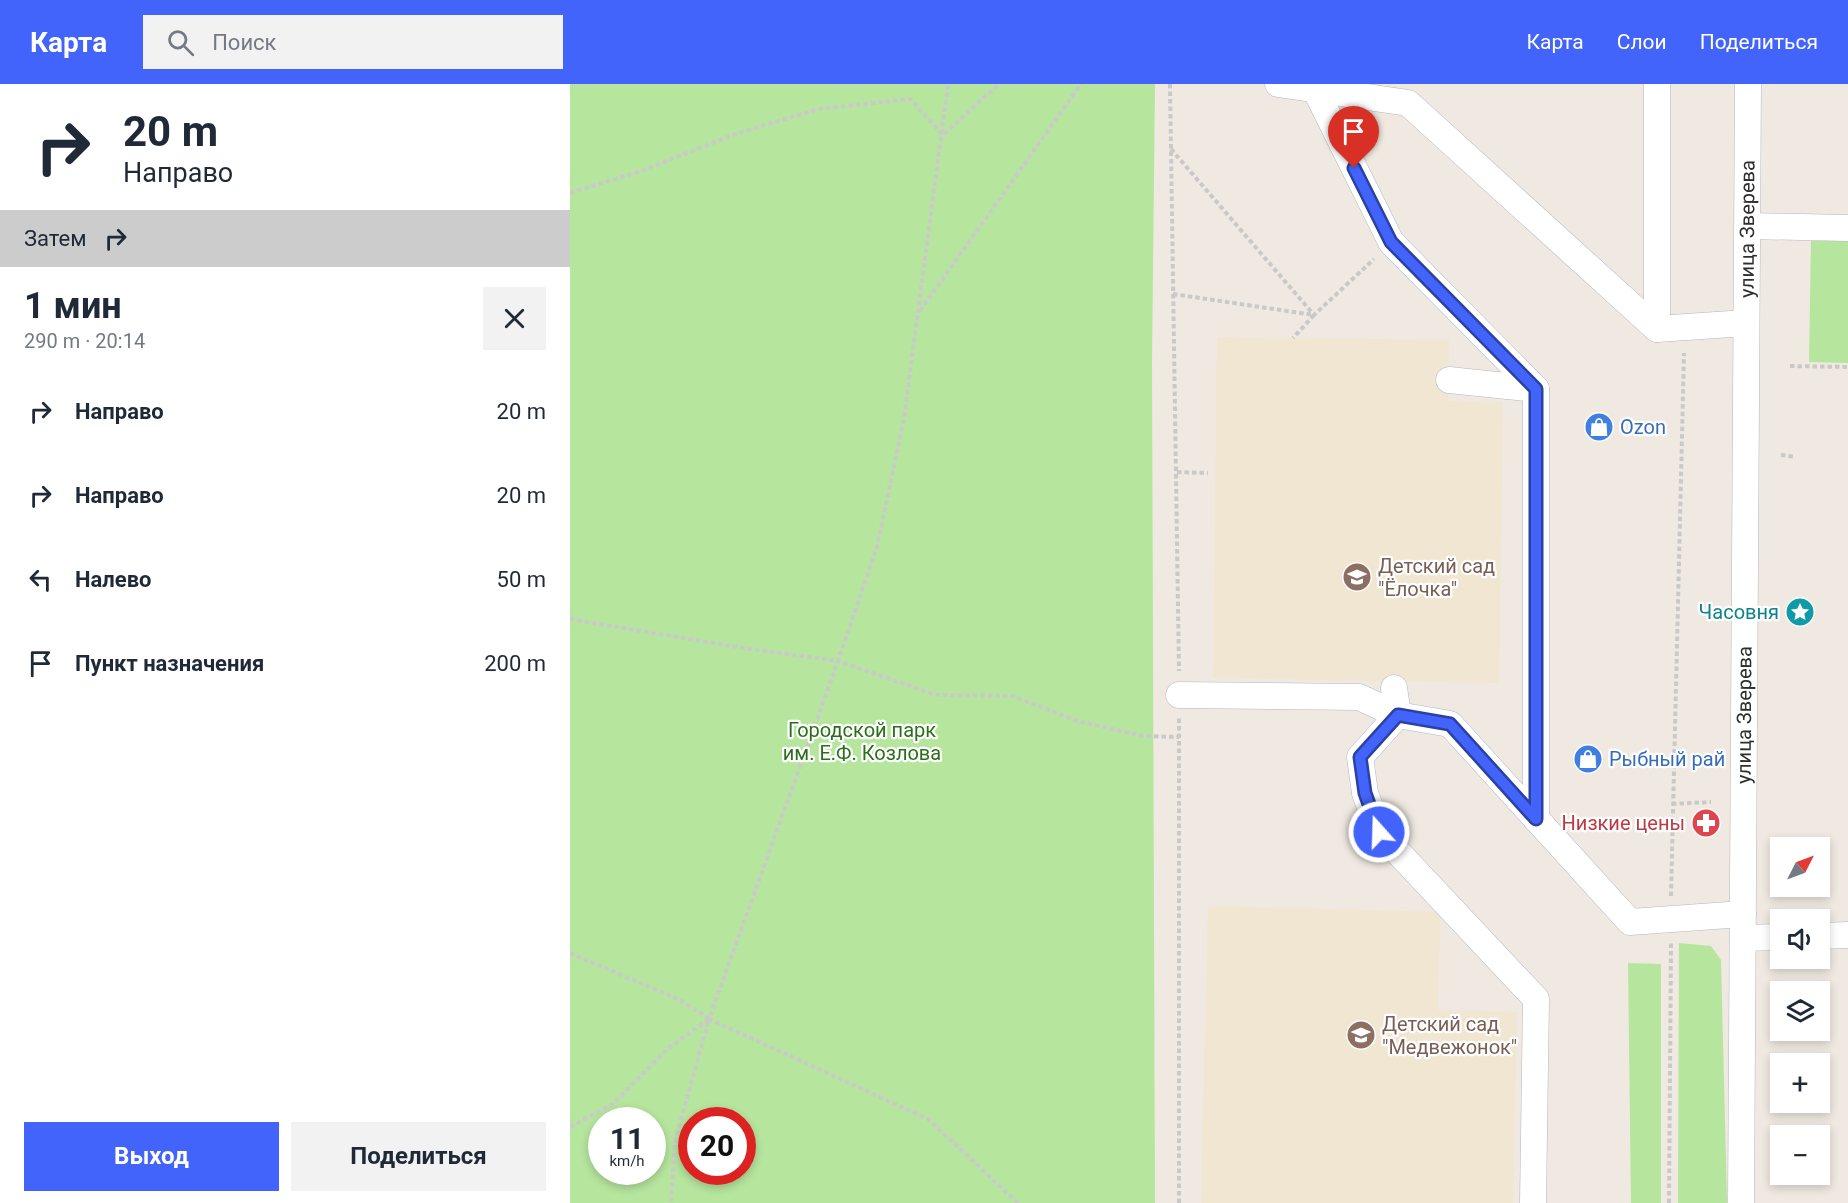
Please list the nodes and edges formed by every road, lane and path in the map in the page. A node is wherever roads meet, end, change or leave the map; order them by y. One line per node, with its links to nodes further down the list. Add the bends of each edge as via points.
1 (948, 84): 10 (path)
2 (999, 84): 10 (path)
3 (1081, 84): 17 (path)
4 (1170, 84): 11 (path)
5 (1278, 84): 8 (street)
6 (1657, 84): 20 (street)
7 (1748, 84): 13 (street, улица Зверева)
8 (1316, 91): 9 (street); 15 (street)
9 (1408, 94): 20 (street)
10 (943, 135): 12 (path, via 910,99 819,109); 17 (path)
11 (1171, 148): 16 (path); 18 (path)
12 (570, 193)
13 (1748, 226): 14 (street); 19 (street, улица Зверева)
14 (1848, 228)
15 (1391, 242): 18 (path); 26 (street)
16 (1173, 294): 18 (path); 29 (path)
17 (918, 313): 32 (path, via 904,418 877,547)
18 (1314, 315): 21 (path)
19 (1746, 323): 20 (street); 41 (street, улица Зверева)
20 (1657, 329)
21 (1293, 338)
22 (1694, 352): 38 (path, via 1682,354)
23 (1790, 366): 24 (path)
24 (1848, 367)
25 (1449, 380): 26 (street)
26 (1536, 389): 39 (street)
27 (1781, 455): 28 (path)
28 (1796, 457)
29 (1178, 472): 30 (path); 34 (path)
30 (1208, 473)
31 (570, 619): 32 (path)
32 (838, 661): 36 (path, via 936,695 1013,696 1077,721 1143,736); 46 (path)
33 (1394, 688): 35 (street)
34 (1179, 695): 35 (street, via 1359,697); 36 (path)
35 (1398, 715): 39 (street, via 1450,724); 51 (street, via 1360,757 1365,793 1379,832 1536,999)
36 (1179, 737): 50 (path)
37 (1711, 802): 38 (path)
38 (1672, 804): 40 (path)
39 (1536, 819): 40 (street, via 1630,922)
40 (1671, 919): 41 (street); 52 (path)
41 (1743, 926): 42 (street); 53 (street, улица Зверева)
42 (1770, 934)
43 (1848, 935): 44 (street)
44 (1830, 936)
45 (570, 953): 46 (path, via 680,1000)
46 (709, 1019): 47 (path, via 671,1046 614,1103); 48 (path, via 675,1141); 49 (path, via 928,1119)
47 (570, 1127)
48 (671, 1203)
49 (1018, 1203)
50 (1179, 1203)
51 (1533, 1203)
52 (1669, 1203)
53 (1741, 1203)

